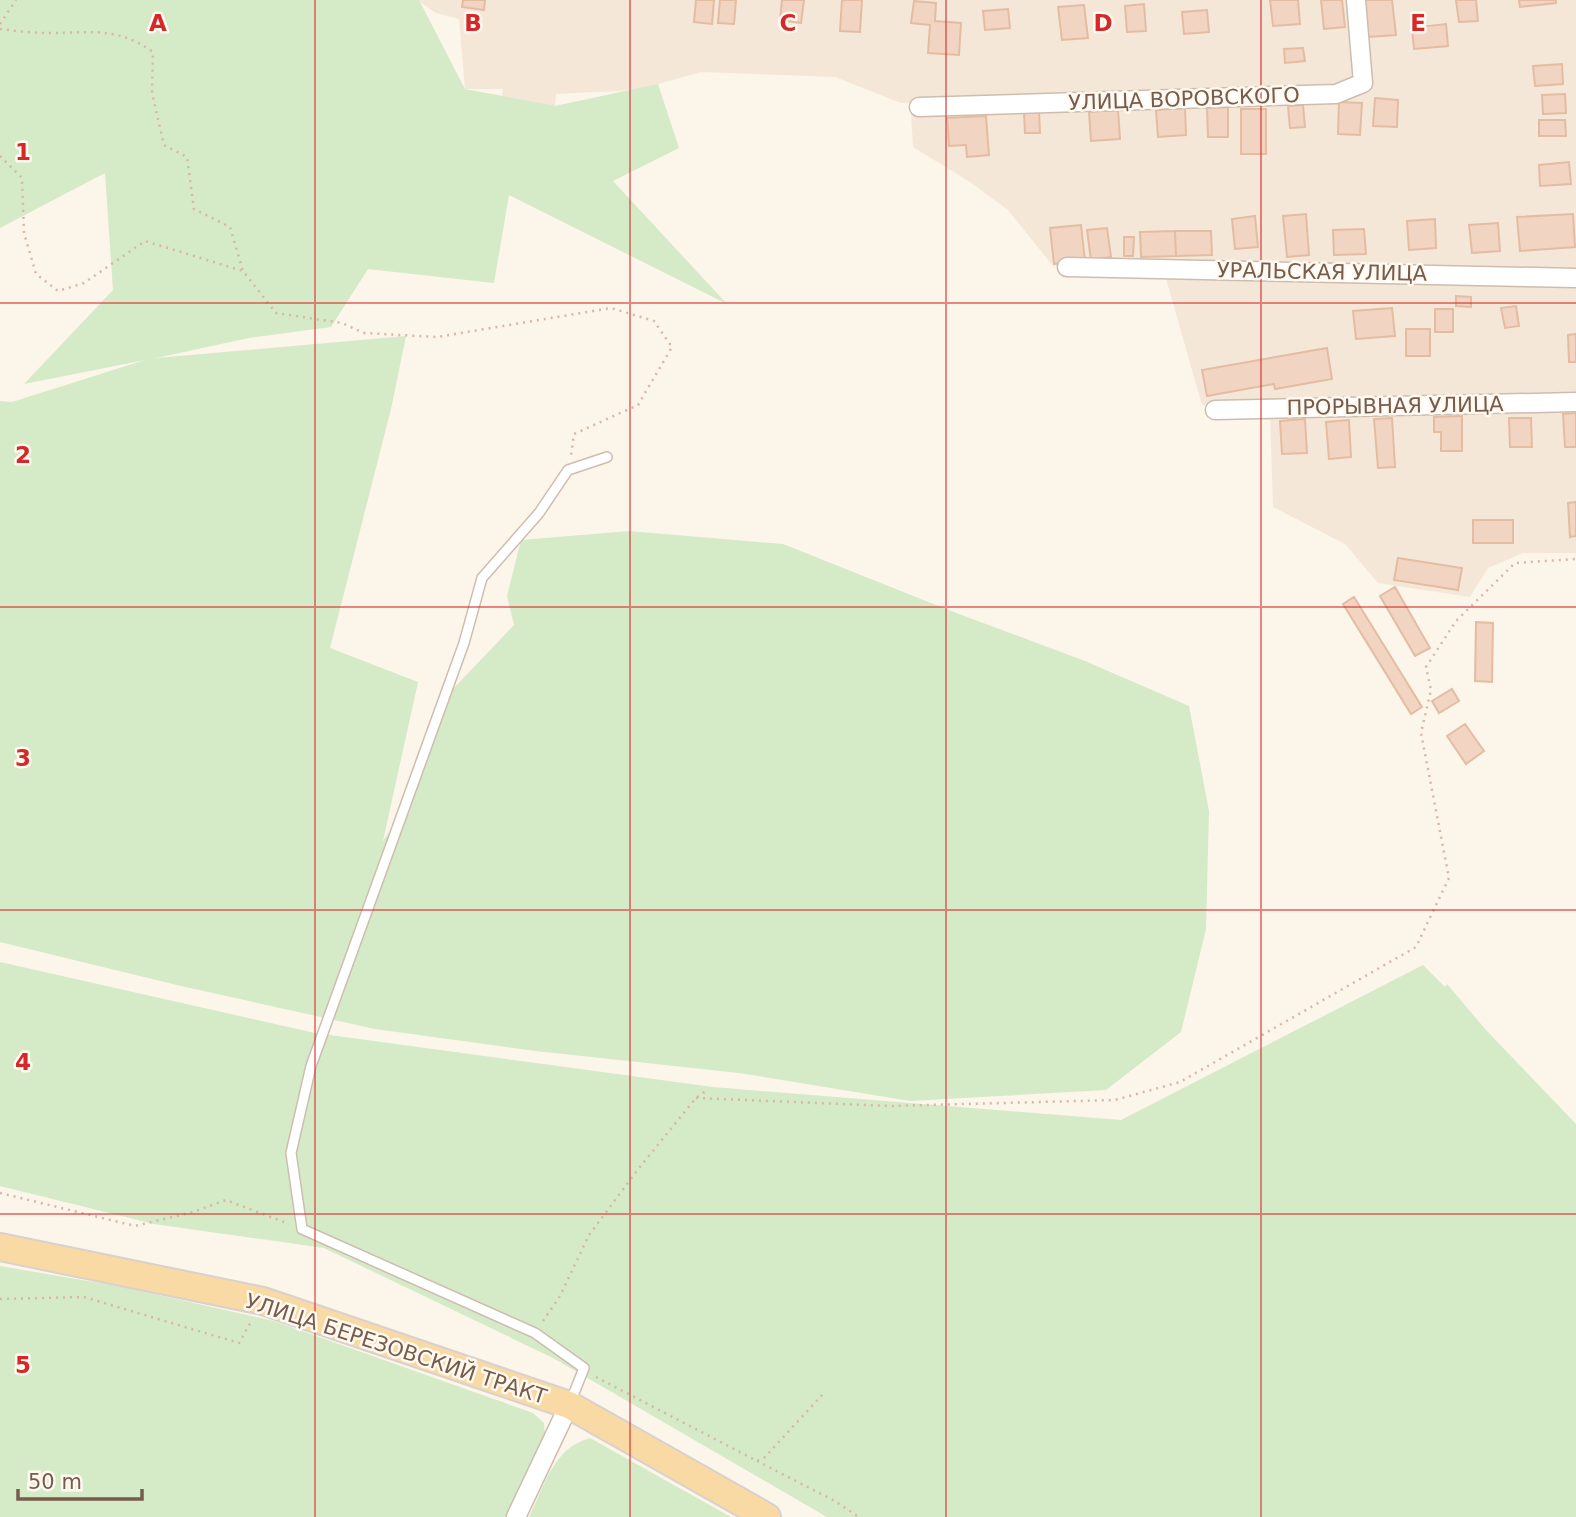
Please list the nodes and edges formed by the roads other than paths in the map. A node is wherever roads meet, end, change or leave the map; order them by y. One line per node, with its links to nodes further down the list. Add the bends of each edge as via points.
1 (1356, 0): 2 (street, УЛИЦА ВОРОВСКОГО, via 1363,83 1336,94)
2 (919, 107)
3 (1067, 267): 4 (street, УРАЛЬСКАЯ УЛИЦА)
4 (1576, 278)
5 (1576, 402): 6 (street, ПРОРЫВНАЯ УЛИЦА)
6 (1215, 410)
7 (607, 457): 9 (lane, via 568,470 539,513 482,578 464,643 310,1066 291,1153 302,1229 535,1333 584,1368)
8 (0, 1247): 9 (main road, УЛИЦА БЕРЕЗОВСКИЙ ТРАКТ, via 263,1301)
9 (569, 1405): 10 (street); 11 (main road, УЛИЦА БЕРЕЗОВСКИЙ ТРАКТ)
10 (516, 1517)
11 (767, 1517)

